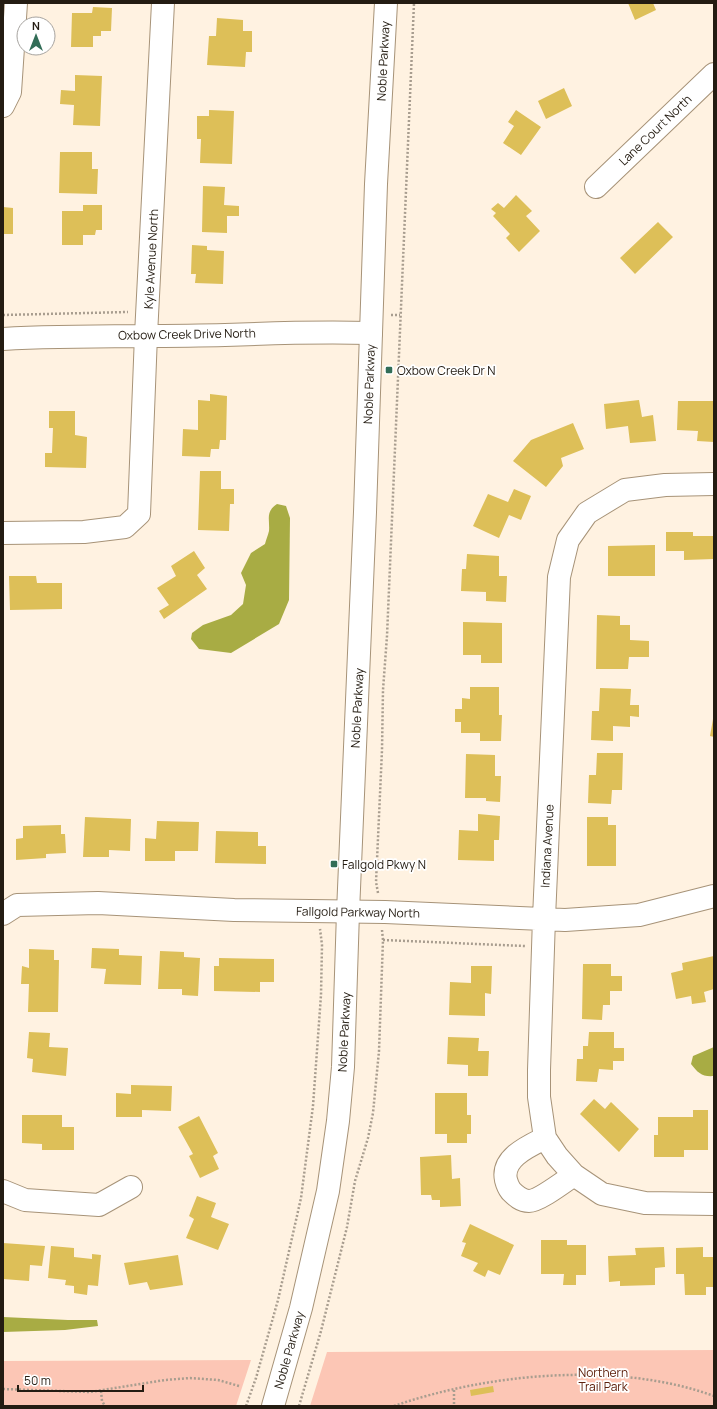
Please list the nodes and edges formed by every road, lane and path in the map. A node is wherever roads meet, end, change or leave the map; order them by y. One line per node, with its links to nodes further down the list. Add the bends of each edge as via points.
1 (16, 3): 6 (street, via 10,92)
2 (163, 3): 11 (street, Kyle Avenue North)
3 (386, 3): 10 (street, Noble Parkway)
4 (414, 3): 15 (path)
5 (714, 74): 7 (street, Lane Court North)
6 (3, 106)
7 (596, 187)
8 (130, 312): 9 (path)
9 (3, 315)
10 (371, 333): 11 (street, Oxbow Creek Drive North); 17 (street, Noble Parkway)
11 (146, 335): 12 (street, Oxbow Creek Drive North); 14 (street, Kyle Avenue North, via 139,514 125,527 84,532)
12 (3, 339)
13 (714, 484): 19 (street, Indiana Avenue, via 665,485 625,490 587,513 568,540 559,577)
14 (3, 532)
15 (376, 882)
16 (714, 896): 19 (street, Fallgold Parkway North, via 639,915 565,920)
17 (348, 912): 18 (street, Fallgold Parkway North, via 234,910 98,902 17,905); 19 (street, Fallgold Parkway North); 34 (street, Noble Parkway, via 343,1067 328,1191 311,1270)
18 (3, 914)
19 (544, 918): 22 (street, Indiana Avenue, via 539,1097)
20 (320, 929): 33 (path, via 321,995 316,1074 301,1198 278,1300)
21 (383, 940): 35 (path, via 379,1051 372,1119 355,1181 347,1227 321,1331)
22 (545, 1138): 23 (street, Indiana Avenue); 23 (street, via 519,1152 508,1164 505,1176 508,1187 518,1198 530,1201 546,1194)
23 (574, 1175): 26 (street, Indiana Avenue, via 602,1194 645,1204)
24 (131, 1187): 25 (street, via 99,1205 25,1200)
25 (3, 1191)
26 (714, 1204)
27 (239, 1386): 30 (path, via 218,1380 190,1378)
28 (3, 1389): 30 (path)
29 (454, 1390): 31 (path, via 528,1377 599,1375 668,1384); 36 (path, via 431,1394); 37 (path)
30 (101, 1391): 32 (path)
31 (714, 1396)
32 (105, 1406)
33 (246, 1406)
34 (273, 1406)
35 (299, 1406)
36 (394, 1406)
37 (454, 1406)

